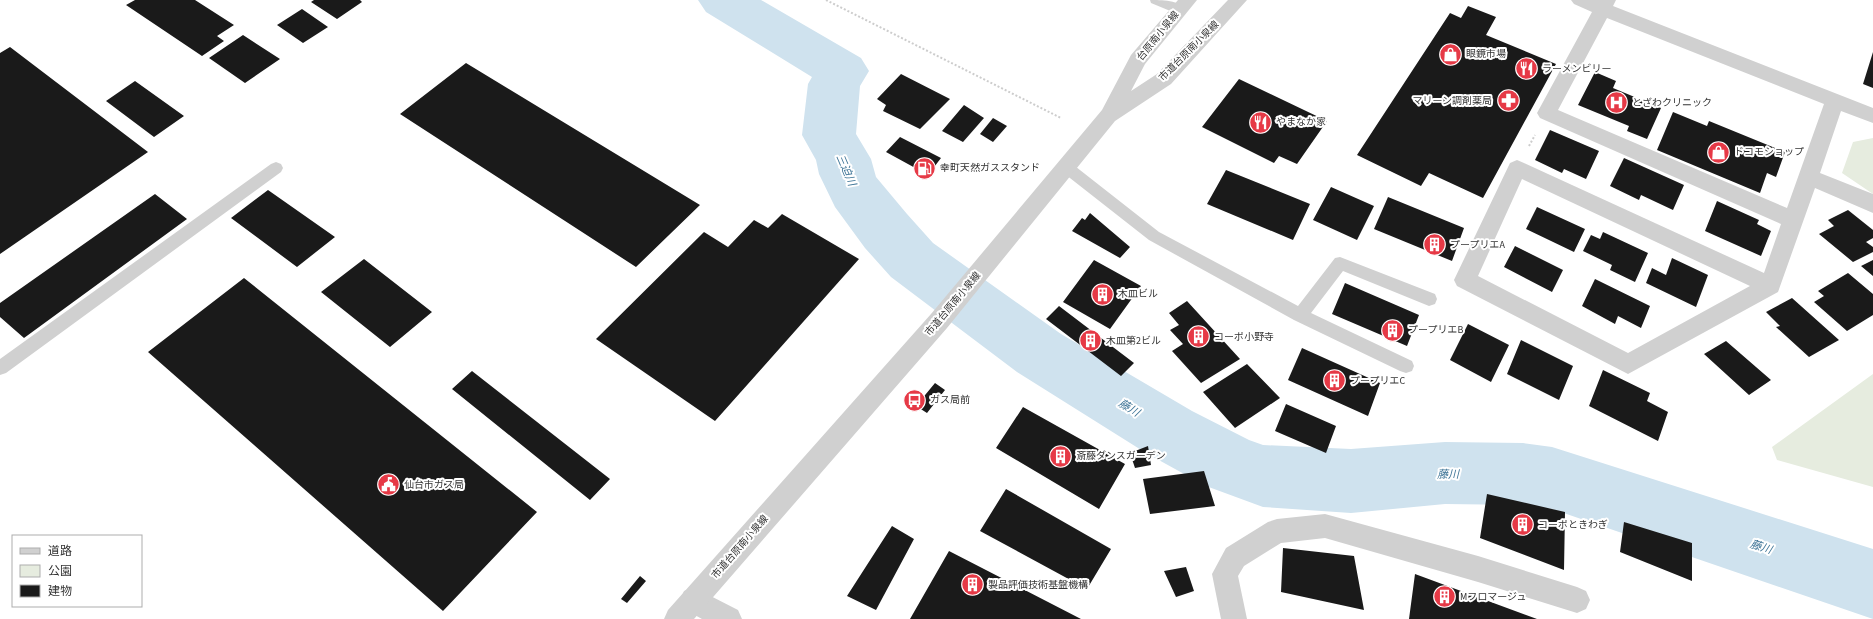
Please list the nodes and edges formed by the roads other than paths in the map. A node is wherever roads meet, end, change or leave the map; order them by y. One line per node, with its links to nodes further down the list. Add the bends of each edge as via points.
1 (1156, 0): 5 (lane)
2 (1238, 0): 7 (street, 市道台原南小泉線, via 1164,79)
3 (1580, 0): 4 (street)
4 (1605, 4): 6 (street); 13 (street, via 1547,113)
5 (1184, 5): 7 (street, 台原南小泉線, via 1138,60)
6 (1835, 101): 8 (street); 11 (street)
7 (1108, 116): 9 (street, 市道台原南小泉線)
8 (1873, 116)
9 (1066, 167): 16 (lane, via 1154,236); 20 (street, 市道台原南小泉線, via 939,321)
10 (276, 168): 18 (lane)
11 (1808, 177): 12 (street); 13 (street)
12 (1873, 205)
13 (1793, 220): 14 (street)
14 (1770, 286): 14 (street, via 1628,364 1465,280 1517,168)
15 (1429, 299): 16 (lane, via 1340,263)
16 (1300, 315): 17 (lane)
17 (1406, 366)
18 (0, 368)
19 (1577, 600): 22 (street, via 1478,568 1325,526 1277,531 1235,557 1225,574)
20 (685, 610): 21 (street)
21 (729, 619)
22 (1234, 619)

